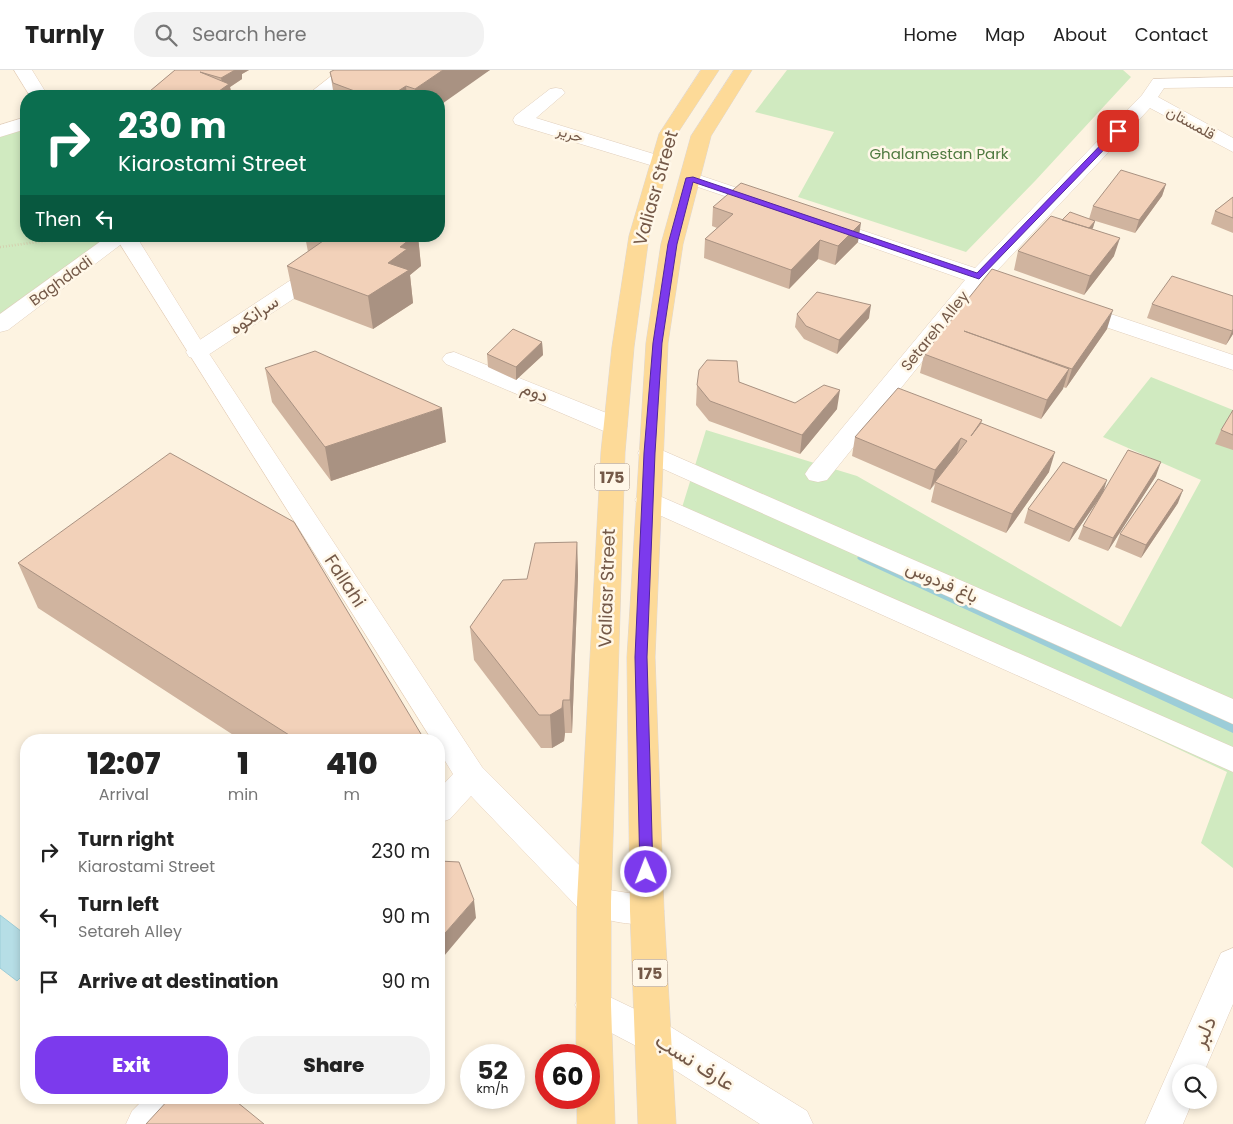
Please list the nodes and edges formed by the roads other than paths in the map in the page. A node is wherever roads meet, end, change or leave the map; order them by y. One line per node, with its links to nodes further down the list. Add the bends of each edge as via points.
1 (23, 70): 7 (street)
2 (351, 70): 8 (street)
3 (710, 70): 14 (main road, Valiasr Street / 175, via 668,134)
4 (743, 70): 15 (main road, Valiasr Street / 175, via 701,136)
5 (1143, 70): 9 (street, قلمستان)
6 (1233, 82): 9 (street)
7 (35, 90)
8 (323, 90)
9 (1154, 91): 13 (street, قلمستان); 19 (street, Setareh Alley)
10 (556, 94): 14 (street, حریر, via 522,120)
11 (20, 125): 12 (street)
12 (0, 131)
13 (1233, 146)
14 (660, 162): 24 (main road, Valiasr Street / 175, via 639,236)
15 (690, 178): 19 (street); 25 (main road, Valiasr Street / 175, via 672,244 658,343)
16 (116, 242): 20 (street, Baghdadi)
17 (128, 242): 21 (street, Fallahi)
18 (311, 277): 21 (street, سرانکوه)
19 (979, 277): 23 (street); 26 (street, Setareh Alley)
20 (0, 325)
21 (197, 352): 29 (street, Fallahi)
22 (454, 359): 24 (street, دوم)
23 (1233, 364)
24 (615, 426): 34 (main road, Valiasr Street / 175)
25 (650, 453): 27 (main road, Valiasr Street / 175); 28 (street, باغ فردوس)
26 (818, 474)
27 (648, 500): 31 (street); 35 (main road, Valiasr Street / 175, via 641,657)
28 (1233, 712)
29 (443, 734)
30 (445, 737): 32 (street, Fallahi)
31 (1233, 760)
32 (470, 776): 33 (street); 34 (street, Fallahi)
33 (445, 803)
34 (594, 902): 35 (street); 37 (main road, Valiasr Street / 175)
35 (647, 911): 38 (main road, Valiasr Street / 175)
36 (1233, 964): 39 (street, دلبر)
37 (593, 1005): 38 (street, عارف نسب); 43 (main road, Valiasr Street / 175)
38 (653, 1036): 44 (main road, Valiasr Street / 175); 45 (street, عارف نسب)
39 (1189, 1064)
40 (164, 1104): 42 (street)
41 (1172, 1105): 46 (street)
42 (145, 1124)
43 (596, 1124)
44 (658, 1124)
45 (794, 1124)
46 (1164, 1124)

